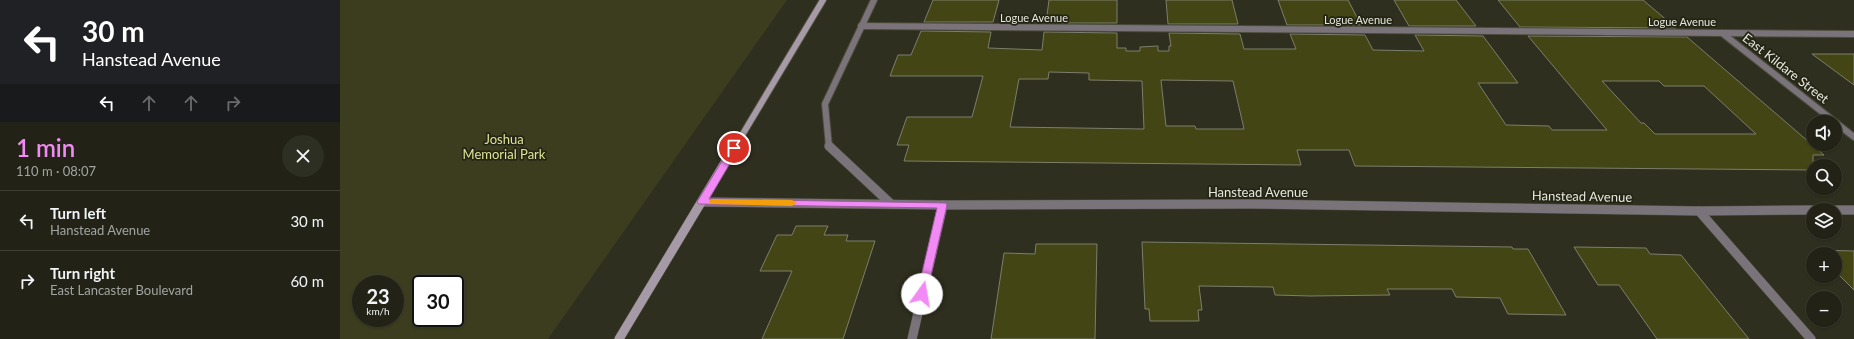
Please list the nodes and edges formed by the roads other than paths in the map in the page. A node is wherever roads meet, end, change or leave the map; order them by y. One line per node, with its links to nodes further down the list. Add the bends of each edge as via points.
1 (823, 0): 9 (main road)
2 (874, 0): 3 (street)
3 (861, 26): 4 (street, Logue Avenue); 10 (street, via 826,104 829,146)
4 (1722, 33): 5 (street, Logue Avenue); 6 (street, East Kildare Street)
5 (1854, 34)
6 (1826, 115)
7 (1842, 128): 8 (street, East Kildare Street)
8 (1854, 137)
9 (702, 202): 10 (street, Hanstead Avenue); 16 (main road)
10 (891, 204): 11 (street, Hanstead Avenue)
11 (943, 205): 15 (street, Hanstead Avenue, via 1251,204); 17 (street)
12 (1806, 210): 15 (street, Hanstead Avenue)
13 (1842, 210): 14 (street)
14 (1854, 210)
15 (1699, 211): 18 (street)
16 (619, 339)
17 (912, 339)
18 (1811, 339)

